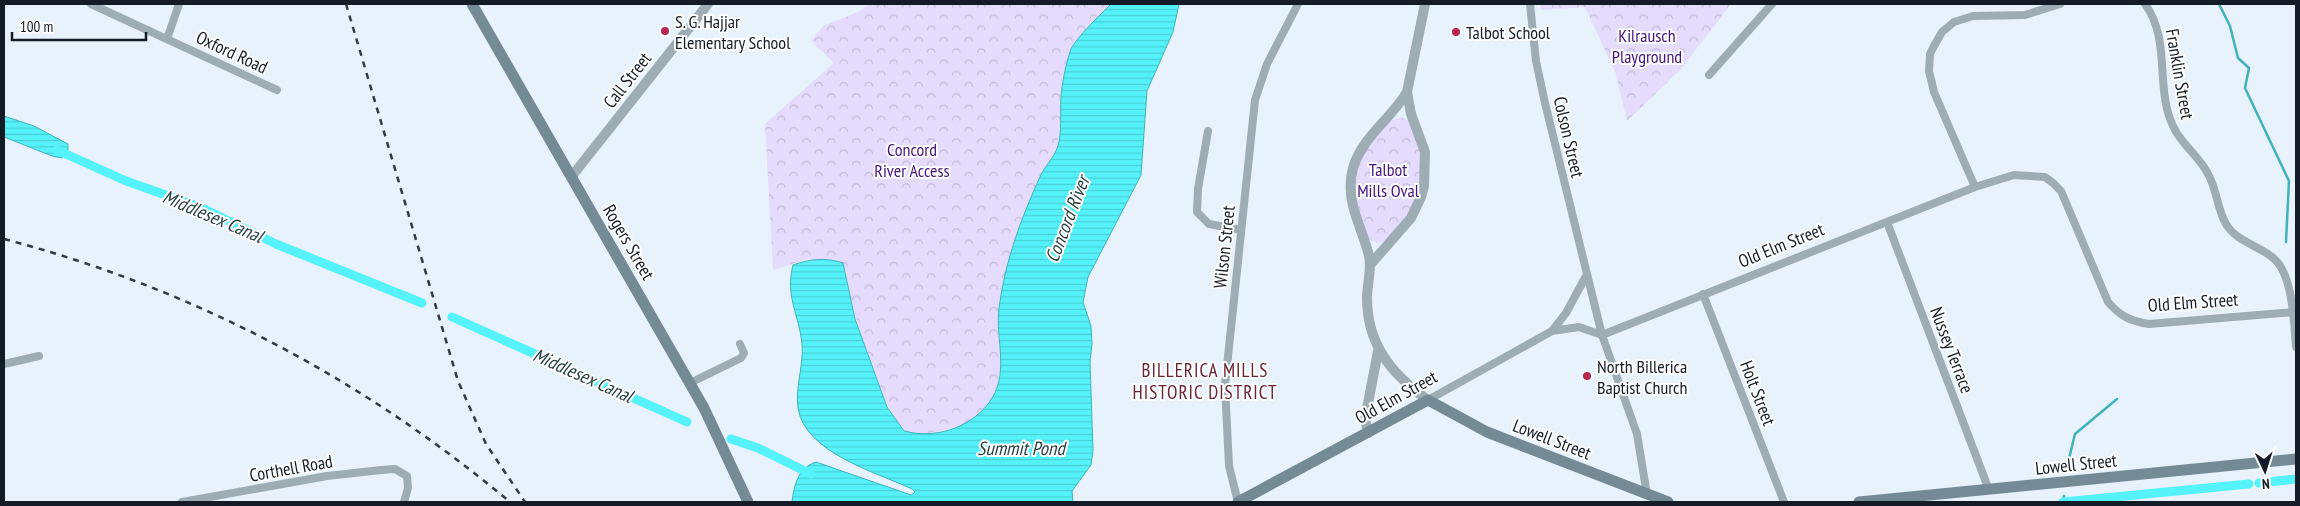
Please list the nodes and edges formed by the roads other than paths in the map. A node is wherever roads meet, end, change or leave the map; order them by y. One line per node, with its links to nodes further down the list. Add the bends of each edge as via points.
1 (91, 4): 11 (street, Oxford Road)
2 (179, 4): 11 (street)
3 (472, 4): 16 (main road, Rogers Street)
4 (708, 4): 16 (street, Call Street)
5 (1298, 4): 19 (street, Wilson Street, via 1267,64 1255,100)
6 (1425, 4): 14 (street)
7 (1530, 4): 21 (street, Colson Street, via 1536,61)
8 (1772, 4): 12 (street)
9 (2060, 4): 17 (street, via 2025,15 1973,16 1954,22 1942,32 1930,54 1929,71 1934,92)
10 (2145, 4): 23 (street, Franklin Street, via 2157,25 2167,106 2174,130 2209,175 2226,224 2236,236 2280,264)
11 (167, 38): 13 (street, Oxford Road)
12 (1709, 75)
13 (277, 90)
14 (1407, 92): 20 (street, via 1425,152 1424,186 1411,218); 20 (street, via 1370,137 1352,170 1351,204)
15 (1208, 131): 19 (street, via 1197,212 1209,224)
16 (572, 176): 31 (main road, Rogers Street)
17 (1975, 187): 18 (street, Old Elm Street); 23 (street, Old Elm Street, via 2014,175 2045,176 2061,191 2108,302 2119,315 2134,322 2149,324)
18 (1887, 222): 22 (street, Old Elm Street); 35 (street, Nussey Terrace)
19 (1241, 230): 41 (street, Wilson Street, via 1225,393 1230,466)
20 (1370, 265): 28 (street, via 1368,309)
21 (1586, 276): 24 (street, via 1566,313); 25 (street, Colson Street)
22 (1703, 294): 25 (street, Old Elm Street); 43 (street, Holt Street)
23 (2293, 312): 27 (street, Franklin Street)
24 (1552, 330): 25 (street, Old Elm Street, via 1579,327); 32 (street, Old Elm Street)
25 (1602, 335): 36 (street, Colson Street, via 1637,434)
26 (740, 344): 31 (street, via 744,353 741,358)
27 (2296, 347)
28 (1378, 351): 32 (street, via 1399,378); 33 (street, via 1366,419)
29 (39, 356): 30 (street)
30 (4, 364)
31 (690, 383): 40 (main road, Rogers Street, via 725,449)
32 (1428, 400): 33 (main road, Old Elm Street); 36 (main road, Lowell Street, via 1482,430)
33 (1368, 433): 41 (main road, Old Elm Street)
34 (2296, 459): 35 (main road, Lowell Street)
35 (1989, 490): 44 (main road, Lowell Street)
36 (1647, 495): 42 (main road, Lowell Street)
37 (196, 501): 38 (street, Corthell Road); 39 (street, Corthell Road, via 327,476 387,469 405,473 408,488)
38 (182, 502)
39 (404, 502)
40 (748, 502)
41 (1238, 502)
42 (1668, 502)
43 (1784, 502)
44 (1859, 502)

